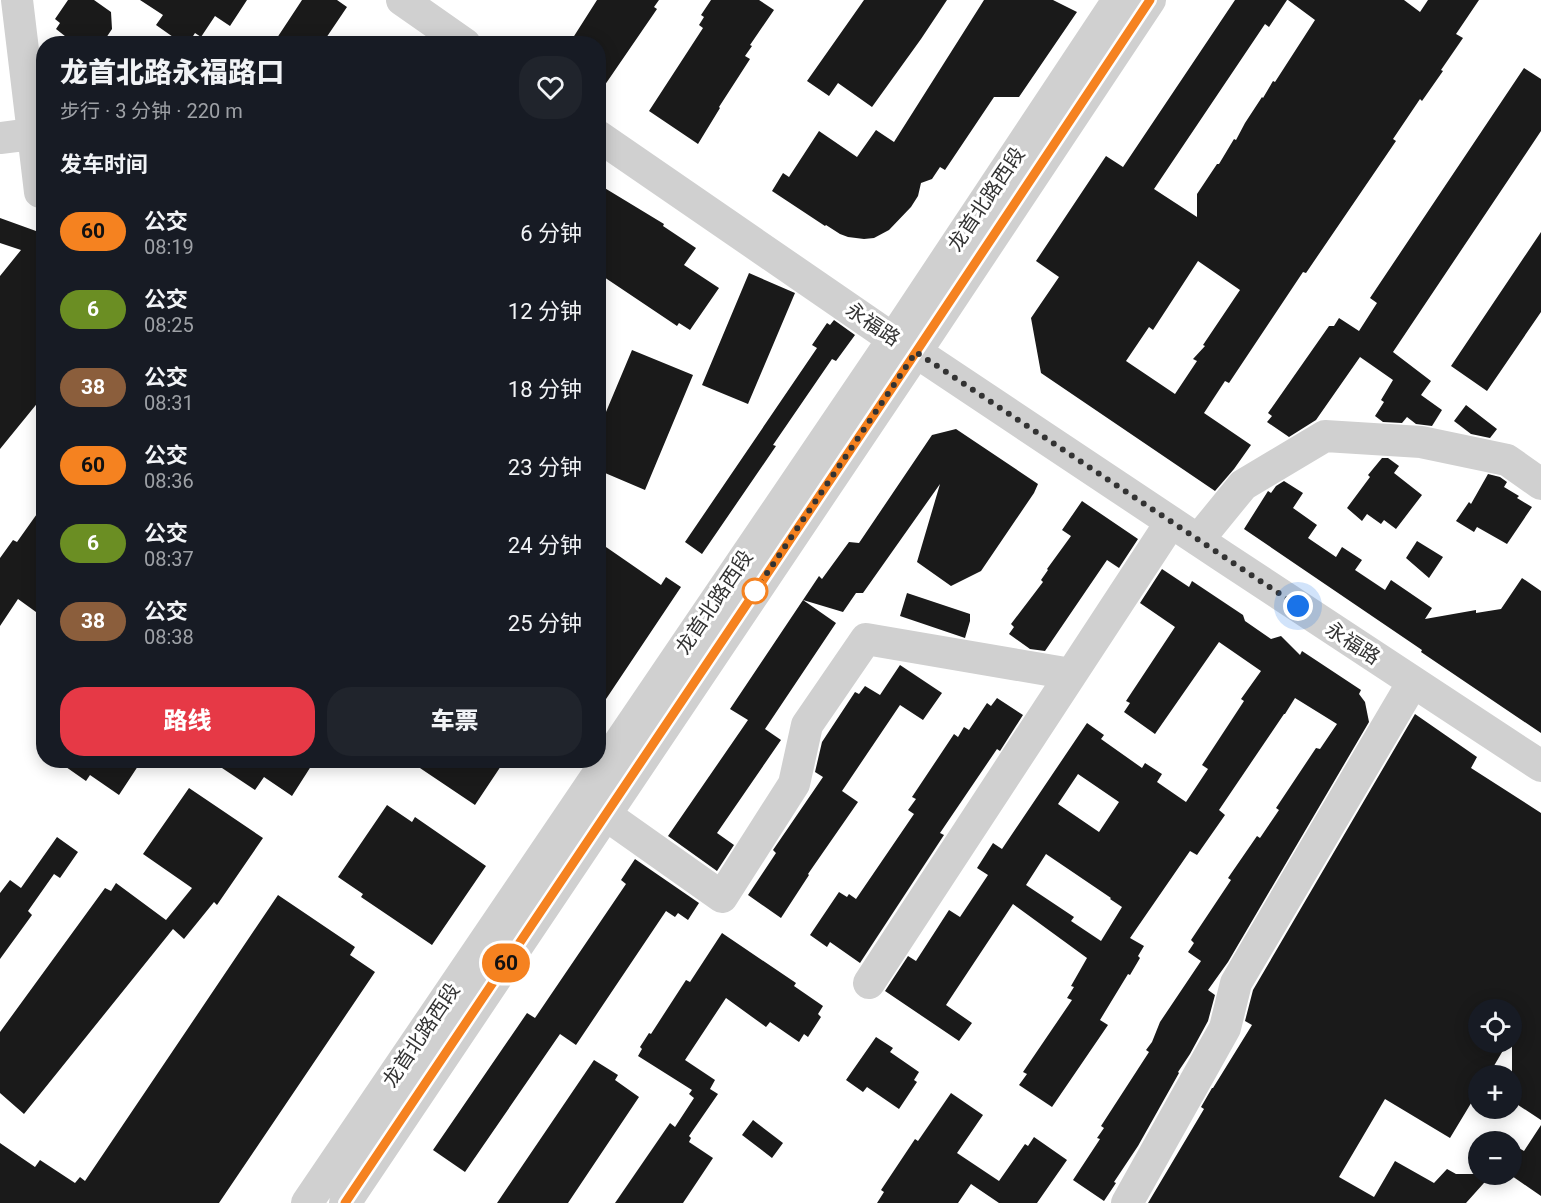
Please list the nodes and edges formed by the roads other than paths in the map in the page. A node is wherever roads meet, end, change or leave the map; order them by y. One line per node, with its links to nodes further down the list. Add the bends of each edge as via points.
1 (18, 0): 6 (street)
2 (402, 0): 5 (street)
3 (1118, 0): 10 (street, 龙首北路西段)
4 (1150, 0): 10 (street, 龙首北路西段)
5 (454, 36)
6 (32, 134): 7 (street); 9 (street)
7 (0, 138)
8 (606, 140): 10 (street, 永福路)
9 (36, 163)
10 (905, 345): 12 (street, 永福路); 17 (street, 龙首北路西段); 19 (street, 龙首北路西段)
11 (1541, 484): 13 (street, via 1507,460 1421,442 1325,436 1243,485)
12 (1171, 522): 13 (street, 永福路); 14 (street)
13 (1198, 540): 15 (street, 永福路)
14 (1071, 674): 17 (street, via 866,639 807,725 794,784 722,897); 18 (street)
15 (1413, 682): 16 (street, 永福路); 21 (street, via 1236,983 1225,1028)
16 (1541, 766)
17 (606, 815): 20 (street, 龙首北路西段)
18 (869, 983)
19 (307, 1203)
20 (345, 1203)
21 (1127, 1203)

